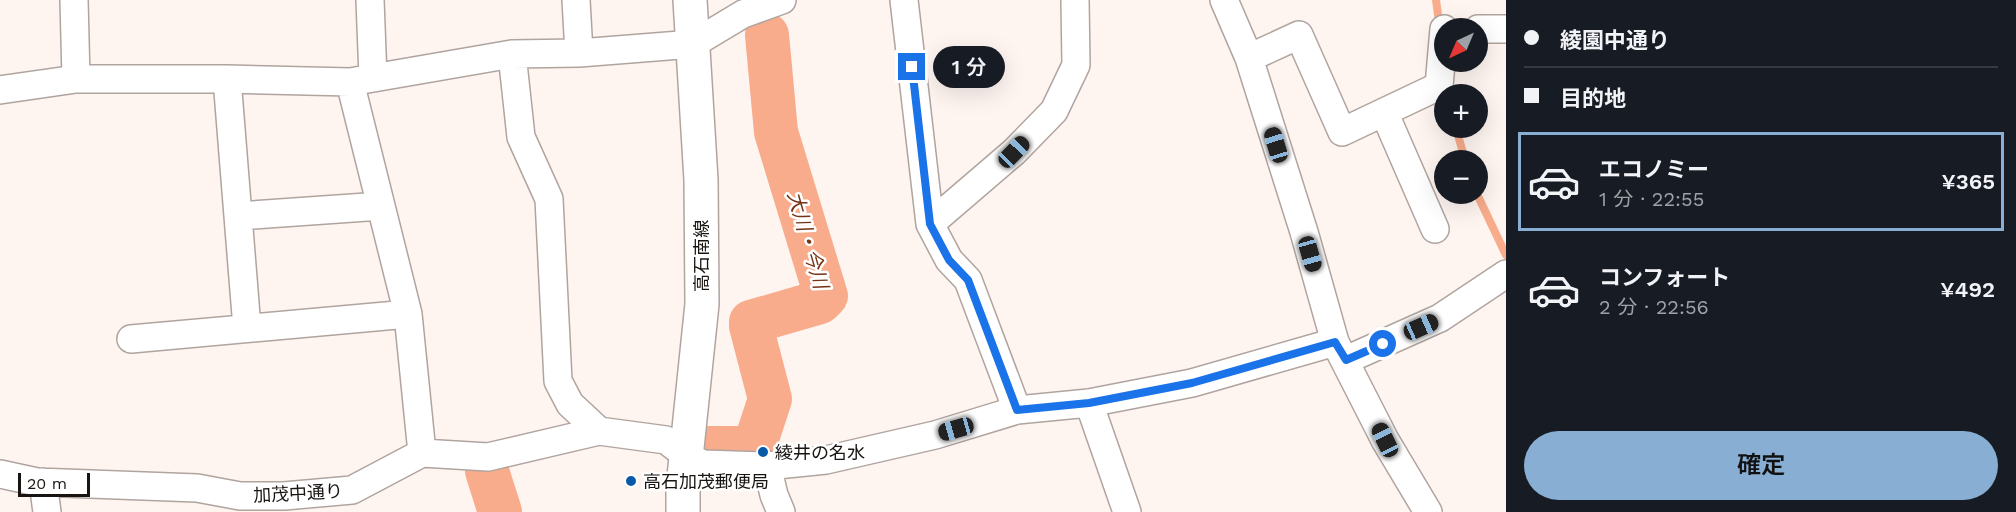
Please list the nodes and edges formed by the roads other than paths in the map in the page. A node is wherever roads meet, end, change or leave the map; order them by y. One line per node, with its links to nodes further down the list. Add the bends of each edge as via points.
1 (74, 0): 16 (street)
2 (369, 0): 18 (street)
3 (576, 0): 12 (street)
4 (690, 0): 11 (street, 高石南線)
5 (782, 0): 11 (street, via 743,14)
6 (904, 0): 23 (street)
7 (1075, 0): 23 (street, via 1076,65 1054,111 1014,152)
8 (1224, 0): 14 (street)
9 (1488, 29): 10 (street)
10 (1506, 29)
11 (693, 44): 12 (street); 34 (street, 高石南線, via 702,304)
12 (579, 53): 13 (street)
13 (512, 54): 18 (street); 32 (street, via 521,137 549,199 558,381 570,404)
14 (1249, 58): 20 (street, via 1299,36 1342,132); 29 (street)
15 (1440, 72): 20 (street, via 1439,86)
16 (76, 79): 17 (street); 19 (street)
17 (227, 79): 18 (street); 22 (street)
18 (361, 80): 21 (street)
19 (0, 90)
20 (1384, 112): 24 (street)
21 (381, 206): 22 (street); 26 (street)
22 (238, 216): 27 (street)
23 (930, 224): 31 (street, via 949,260 968,280)
24 (1435, 229)
25 (1506, 274): 29 (street, via 1440,318)
26 (408, 314): 27 (street); 33 (street)
27 (247, 328): 28 (street)
28 (131, 339)
29 (1340, 351): 30 (street); 42 (street, via 1385,440)
30 (1089, 403): 31 (street); 41 (street)
31 (1017, 410): 35 (street, via 935,435 826,460)
32 (599, 431): 33 (street, via 488,457); 34 (street, via 666,440)
33 (422, 453): 37 (street, 加茂中通り, via 352,490 284,496)
34 (687, 456): 35 (street, via 703,464); 39 (street, 高石南線)
35 (767, 466): 40 (street)
36 (0, 474): 37 (street, 加茂中通り)
37 (43, 482): 38 (street)
38 (47, 512)
39 (683, 512)
40 (781, 512)
41 (1127, 512)
42 (1428, 512)

